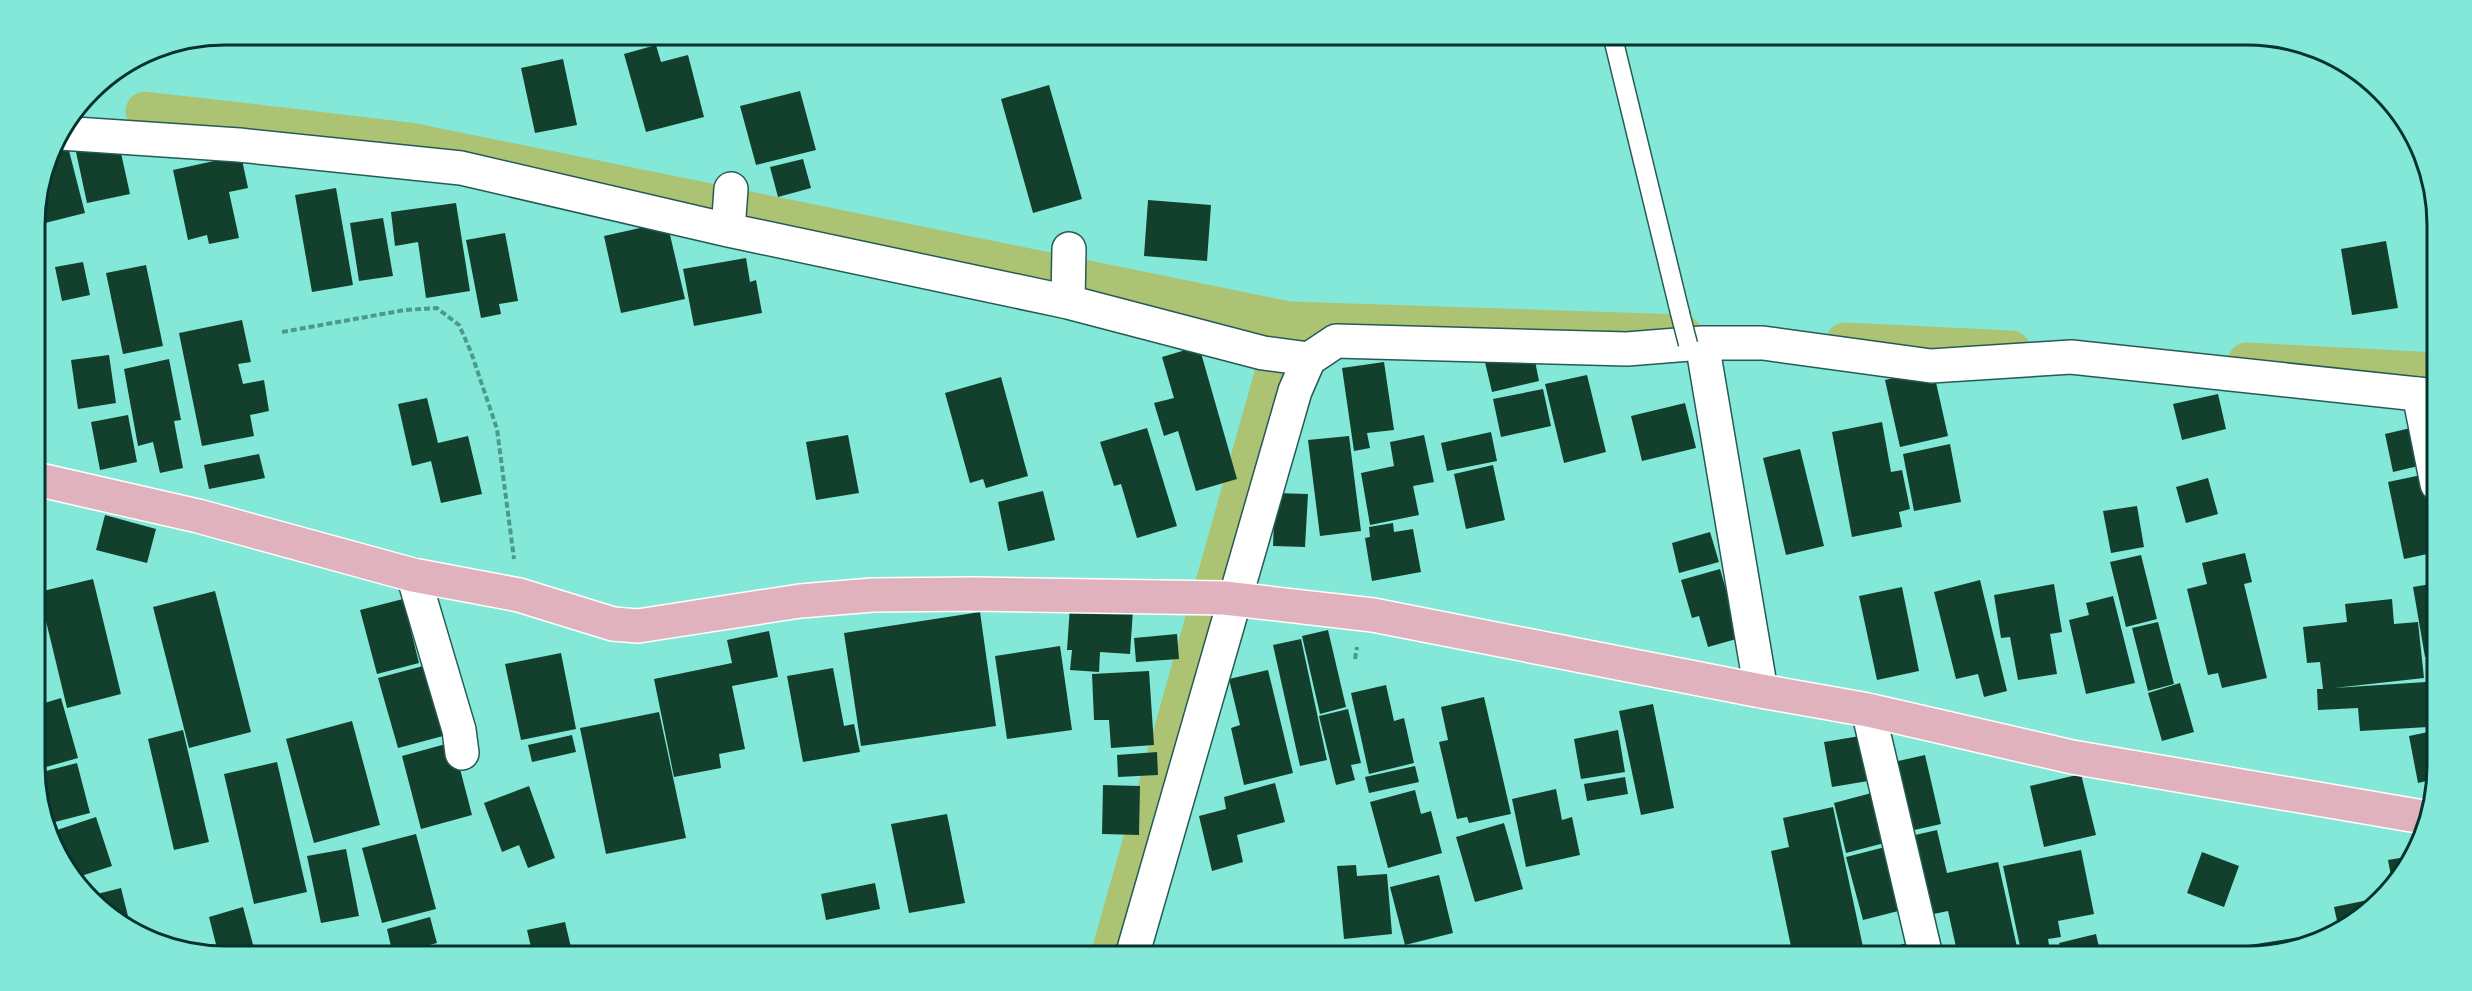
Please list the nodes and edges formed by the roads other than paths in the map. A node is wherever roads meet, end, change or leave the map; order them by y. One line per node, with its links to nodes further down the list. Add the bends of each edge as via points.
1 (1615, 45): 7 (lane, bridge, via 1680,313)
2 (70, 134): 4 (street, via 239,145 460,168)
3 (731, 189): 4 (street)
4 (729, 226): 6 (street)
5 (1068, 249): 6 (street)
6 (1068, 302): 8 (street, via 1263,352)
7 (1695, 344): 8 (street, via 1627,349 1336,341); 9 (street, via 1763,343 1931,366 2071,357); 13 (street)
8 (1310, 359): 12 (street, via 1295,391)
9 (2427, 395)
10 (45, 481): 11 (main road, via 198,516)
11 (413, 575): 12 (main road, via 519,595 613,624 638,626 800,601 873,595); 15 (street, via 459,730)
12 (1229, 599): 13 (main road, via 1373,615); 17 (street)
13 (1761, 691): 14 (main road)
14 (1868, 710): 16 (main road, via 2072,757); 18 (street)
15 (462, 753)
16 (2419, 816)
17 (1135, 946)
18 (1924, 946)

